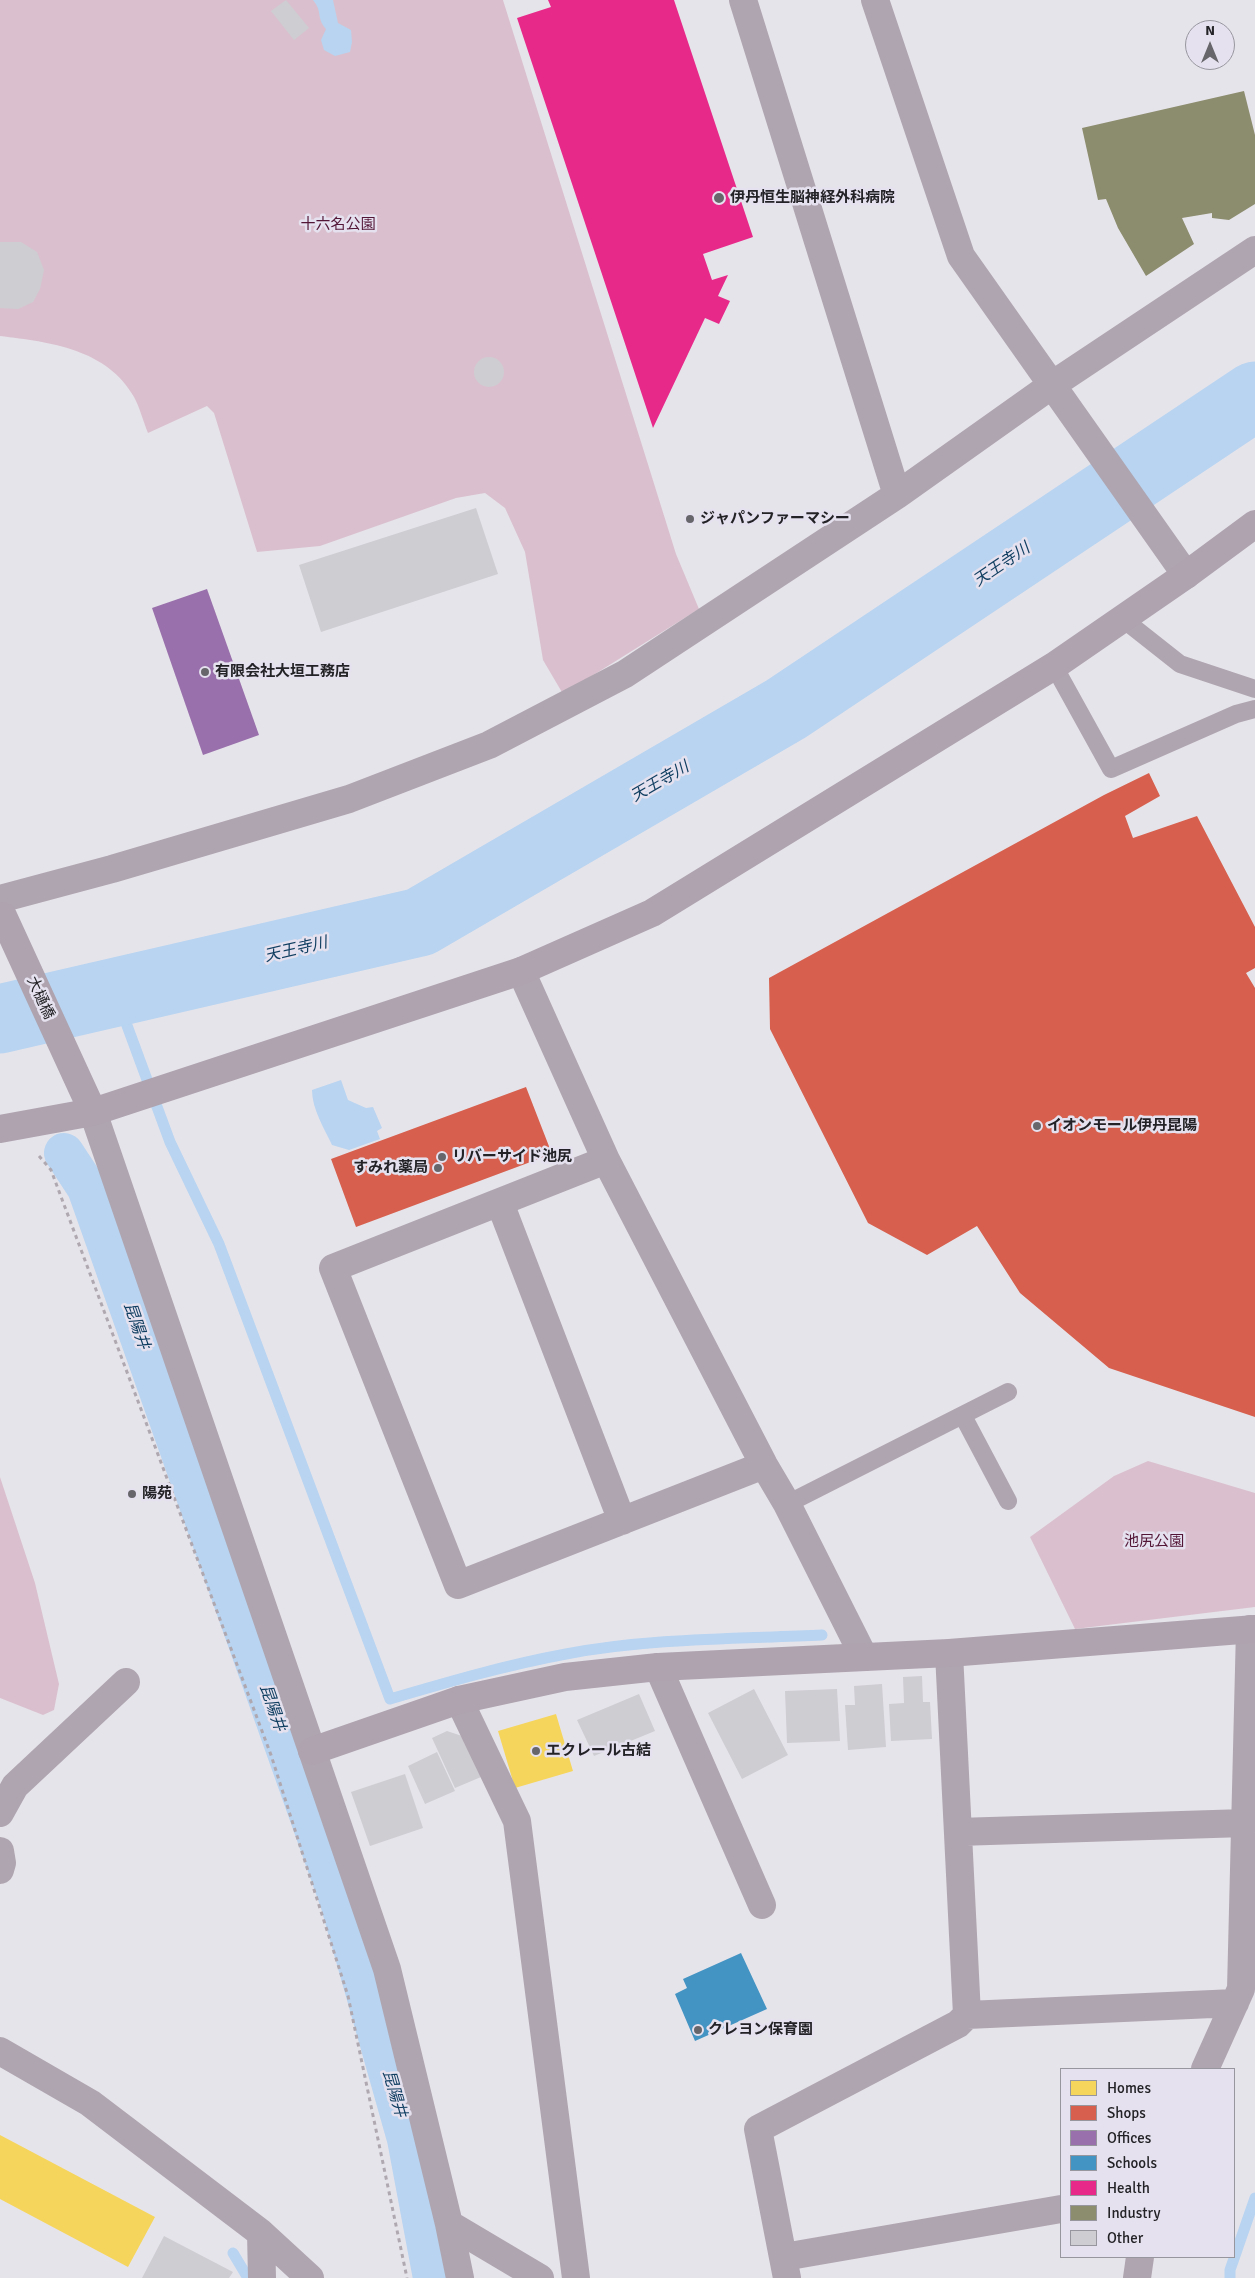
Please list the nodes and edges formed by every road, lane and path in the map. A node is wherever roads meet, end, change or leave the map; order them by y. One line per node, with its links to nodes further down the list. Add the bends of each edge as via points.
1 (743, 0): 5 (street)
2 (875, 0): 4 (street, via 961,256)
3 (1255, 250): 4 (street)
4 (1057, 391): 5 (street); 7 (street)
5 (897, 495): 12 (street, via 625,674 489,745 349,799 112,869)
6 (1255, 524): 7 (street)
7 (1186, 575): 8 (street)
8 (1123, 619): 9 (street); 10 (lane, via 1180,664)
9 (1054, 666): 11 (lane, via 1111,769 1236,714); 13 (street, via 652,913)
10 (1255, 689)
11 (1255, 709)
12 (1, 909): 14 (street, 大樋橋)
13 (521, 971): 14 (street); 16 (street)
14 (93, 1112): 15 (street); 30 (street)
15 (7, 1128): 48 (path, via 51,1170 271,1755 348,1996)
16 (606, 1160): 17 (street); 20 (street)
17 (500, 1203): 23 (street); 23 (street, via 333,1268 336,1277 458,1585)
18 (1008, 1392): 19 (lane)
19 (963, 1416): 21 (lane); 22 (lane)
20 (764, 1465): 22 (street); 23 (street)
21 (1008, 1501)
22 (787, 1504): 26 (street)
23 (622, 1521)
24 (1253, 1629): 25 (street); 32 (street)
25 (949, 1653): 26 (street); 33 (street)
26 (864, 1657): 27 (street)
27 (658, 1667): 29 (street, via 565,1677); 36 (street)
28 (126, 1682): 31 (street, via 15,1786)
29 (459, 1700): 30 (street); 51 (street, via 517,1821)
30 (312, 1751): 42 (street, via 387,1969)
31 (0, 1813)
32 (1245, 1823): 33 (street); 37 (street, via 1241,1989)
33 (958, 1832): 38 (street)
34 (0, 1851): 35 (street)
35 (0, 1870)
36 (762, 1905)
37 (1235, 2003): 38 (street); 40 (street)
38 (967, 2015): 45 (street, via 958,2024 758,2129)
39 (0, 2051): 43 (street, via 90,2103)
40 (1205, 2068)
41 (1060, 2209): 45 (street)
42 (450, 2224): 49 (street); 50 (street)
43 (261, 2232): 46 (street); 47 (street)
44 (1140, 2258): 52 (street)
45 (786, 2267)
46 (262, 2278)
47 (310, 2278)
48 (406, 2278)
49 (460, 2278)
50 (540, 2278)
51 (576, 2278)
52 (1137, 2278)

